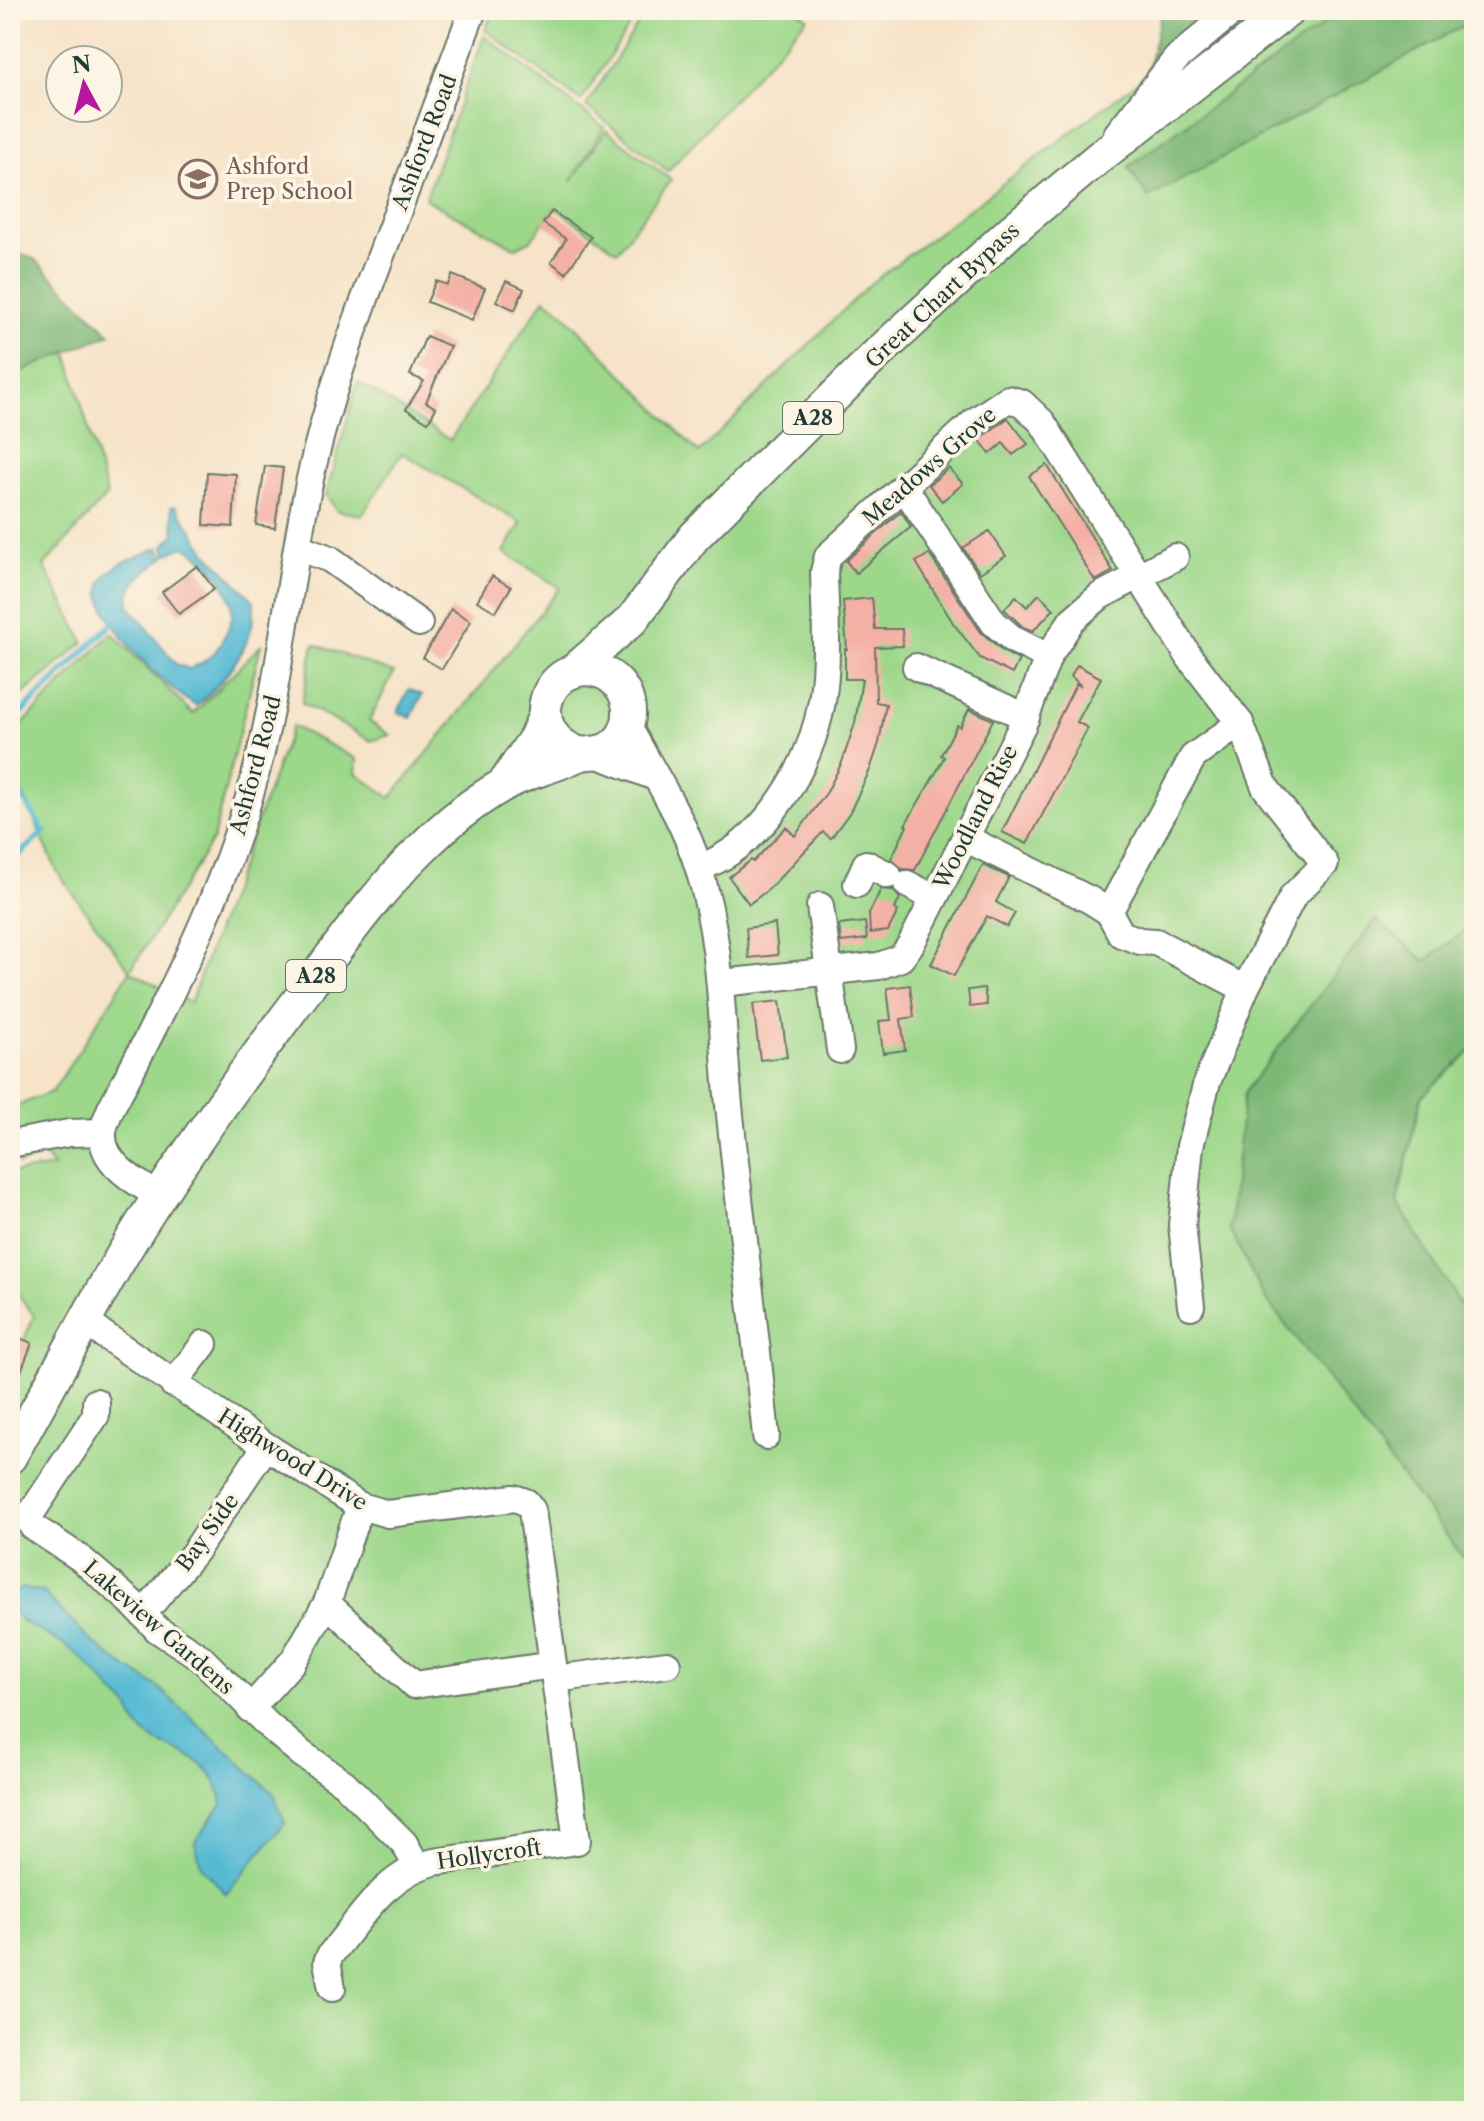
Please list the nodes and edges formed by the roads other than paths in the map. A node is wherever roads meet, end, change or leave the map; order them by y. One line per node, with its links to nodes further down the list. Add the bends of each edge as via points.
1 (473, 10): 6 (street, Ashford Road, via 350,340 317,450)
2 (1234, 10): 4 (street, via 1176,59)
3 (1289, 10): 4 (main road, Great Chart Bypass / A28)
4 (1097, 159): 9 (main road, Great Chart Bypass / A28, via 863,368 694,537)
5 (904, 487): 8 (street, Meadows Grove, via 975,421 1008,399 1022,403 1042,422); 11 (street, via 994,623); 23 (street, Meadows Grove, via 828,556 821,706 809,746 784,794 727,855)
6 (298, 547): 10 (street, via 330,559); 32 (street, Ashford Road, via 272,705 236,840 189,956)
7 (1175, 557): 8 (street, Woodland Rise)
8 (1139, 576): 11 (street, Woodland Rise, via 1100,596 1072,620); 17 (street, Meadows Grove, via 1190,658)
9 (632, 620): 13 (main road, Great Chart Bypass / A28); 14 (main road, Great Chart Bypass / A28)
10 (419, 623)
11 (1048, 657): 16 (street, Woodland Rise)
12 (916, 667): 16 (street)
13 (572, 672): 14 (main road, via 598,671); 15 (main road, via 551,689)
14 (620, 686): 18 (main road, via 630,711)
15 (545, 715): 19 (main road, via 556,741); 21 (main road, A28)
16 (1026, 717): 22 (street, Woodland Rise)
17 (1240, 723): 27 (street, via 1193,757); 30 (street, Meadows Grove, via 1265,787 1325,864 1293,896)
18 (628, 726): 19 (main road, via 610,748); 20 (street)
19 (589, 754): 20 (street); 21 (main road, A28)
20 (655, 777): 23 (street)
21 (504, 784): 34 (main road, A28, via 423,847 373,902)
22 (965, 838): 25 (street, Woodland Rise); 27 (street)
23 (699, 868): 29 (street)
24 (857, 884): 25 (street, via 866,864)
25 (934, 898): 28 (street, Woodland Rise, via 901,958)
26 (820, 906): 28 (street)
27 (1109, 912): 30 (street, via 1121,934 1156,942)
28 (830, 971): 29 (street, Woodland Rise); 31 (street)
29 (722, 983): 40 (street, via 729,1104)
30 (1245, 989): 35 (street, via 1207,1082 1190,1146 1182,1225)
31 (840, 1050)
32 (103, 1132): 33 (street); 34 (street, via 113,1162)
33 (10, 1144)
34 (159, 1196): 36 (main road, A28)
35 (1191, 1306)
36 (85, 1322): 38 (street, Highwood Drive); 42 (main road, A28)
37 (204, 1344): 38 (street)
38 (173, 1384): 41 (street, Highwood Drive)
39 (96, 1402): 45 (street, Lakeview Gardens, via 96,1415 30,1522)
40 (766, 1436)
41 (266, 1446): 43 (street, Highwood Drive); 45 (street, Bay Side, via 194,1553)
42 (10, 1457)
43 (360, 1506): 44 (street); 47 (street, Highwood Drive, via 388,1514 497,1499 526,1502 532,1510)
44 (327, 1603): 47 (street, via 414,1685); 48 (street, via 293,1661)
45 (143, 1614): 48 (street, Lakeview Gardens, via 200,1657)
46 (667, 1664): 47 (street)
47 (554, 1672): 49 (street, Hollycroft, via 577,1841)
48 (250, 1709): 49 (street, Lakeview Gardens, via 364,1801 404,1843)
49 (417, 1866): 50 (street, Hollycroft, via 383,1890 330,1955)
50 (332, 1988)

